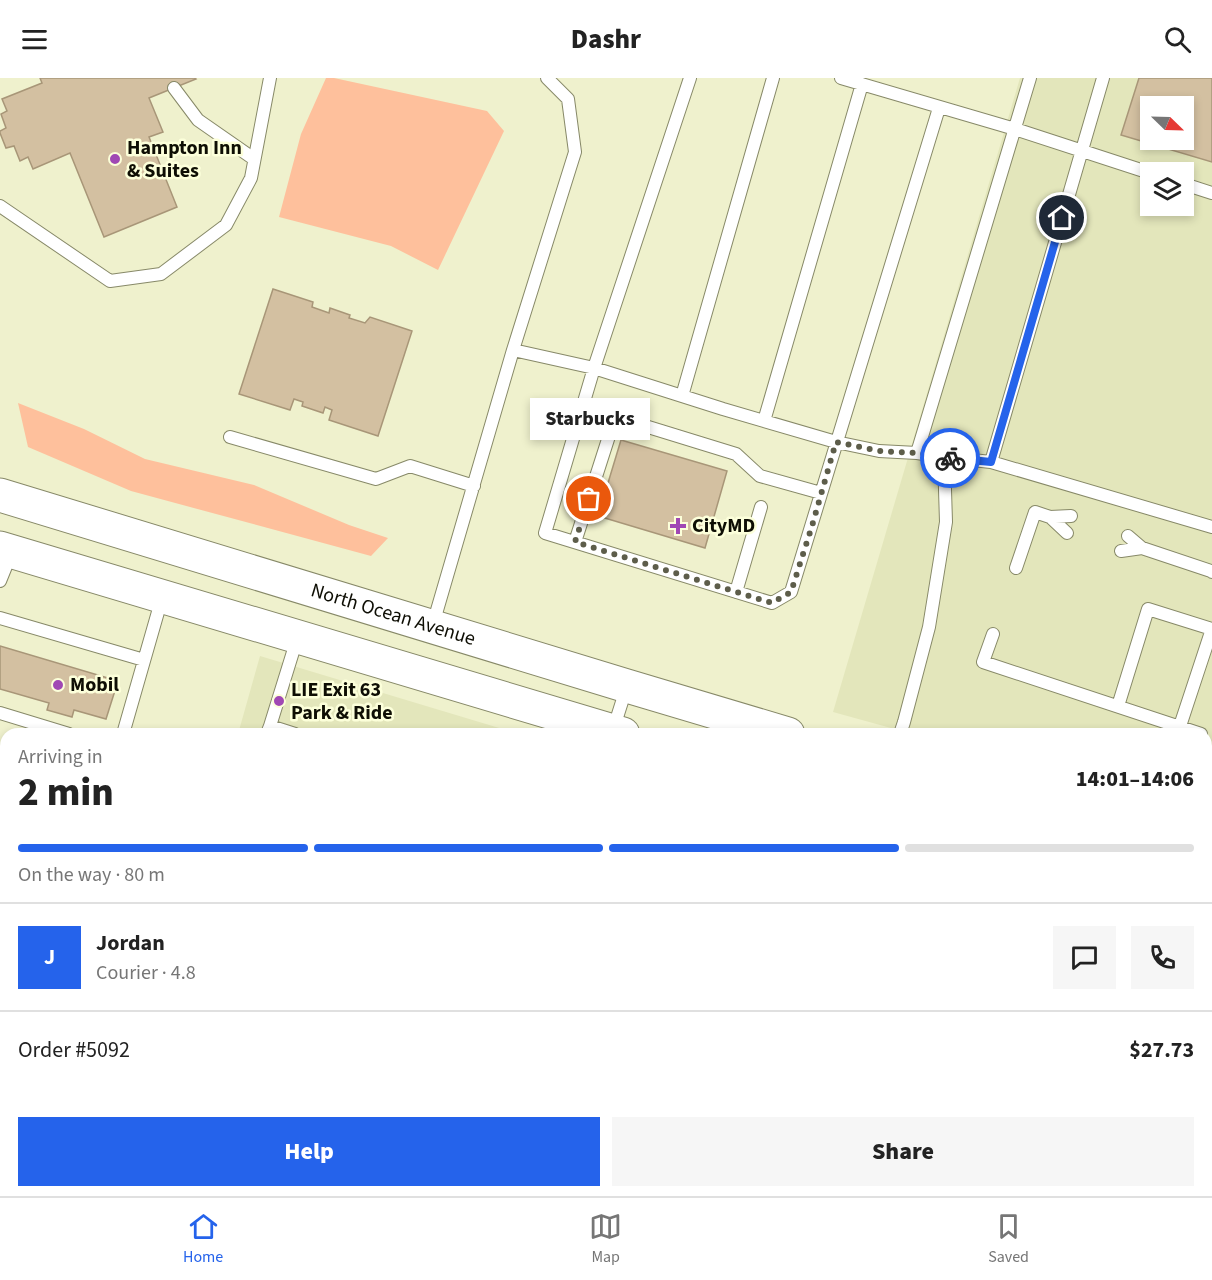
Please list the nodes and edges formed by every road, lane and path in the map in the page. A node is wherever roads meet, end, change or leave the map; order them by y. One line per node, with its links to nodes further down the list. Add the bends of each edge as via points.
1 (270, 78): 13 (lane)
2 (548, 78): 18 (lane, via 568,99 575,152)
3 (690, 78): 19 (lane)
4 (773, 78): 20 (lane)
5 (841, 78): 8 (lane)
6 (1030, 78): 11 (lane)
7 (1103, 78): 12 (lane)
8 (862, 84): 10 (lane); 21 (lane)
9 (174, 88): 13 (lane, via 198,120)
10 (939, 108): 11 (lane); 23 (lane)
11 (1015, 129): 12 (lane); 24 (lane)
12 (1082, 151): 14 (lane); 26 (lane)
13 (254, 159): 17 (lane, via 251,178 226,225 161,274 110,281)
14 (1140, 170)
15 (1194, 187): 16 (lane)
16 (1212, 193)
17 (0, 206)
18 (513, 350): 19 (lane); 28 (lane)
19 (594, 368): 20 (lane); 37 (lane, via 545,533)
20 (682, 396): 21 (lane)
21 (764, 421): 23 (lane)
22 (230, 437): 28 (lane, via 376,479 410,466)
23 (836, 442): 24 (lane, via 879,451); 29 (lane)
24 (917, 453): 25 (lane)
25 (944, 457): 26 (lane); 62 (lane, via 946,522 928,627)
26 (991, 462): 34 (lane)
27 (0, 477): 38 (highway)
28 (474, 486): 47 (lane)
29 (821, 493): 37 (lane, via 760,476 736,454 632,422 618,425 610,433); 44 (lane, via 791,592 772,603)
30 (0, 495): 38 (highway, North Ocean Avenue)
31 (761, 507): 44 (lane)
32 (1071, 516): 33 (lane)
33 (1050, 517): 35 (lane); 42 (lane, via 1035,512)
34 (1212, 528)
35 (1067, 533)
36 (1128, 536): 39 (lane)
37 (575, 542): 44 (lane)
38 (173, 547): 47 (highway, North Ocean Avenue)
39 (1142, 548): 40 (lane); 43 (lane)
40 (1121, 551)
41 (4, 560): 45 (highway)
42 (1016, 568)
43 (1212, 572)
44 (736, 592)
45 (162, 597): 50 (highway); 51 (lane)
46 (0, 618): 51 (lane)
47 (432, 627): 52 (highway, North Ocean Avenue)
48 (1212, 629): 53 (lane, via 1148,609); 55 (lane)
49 (993, 634): 53 (lane, via 983,662)
50 (297, 637): 58 (lane); 59 (highway)
51 (144, 660): 57 (lane)
52 (627, 686): 60 (lane); 61 (highway, North Ocean Avenue)
53 (1118, 706): 55 (lane)
54 (0, 713): 56 (lane)
55 (1180, 726): 63 (lane)
56 (49, 728)
57 (125, 728)
58 (269, 728)
59 (603, 728)
60 (617, 728)
61 (768, 728)
62 (902, 728)
63 (1185, 728)

